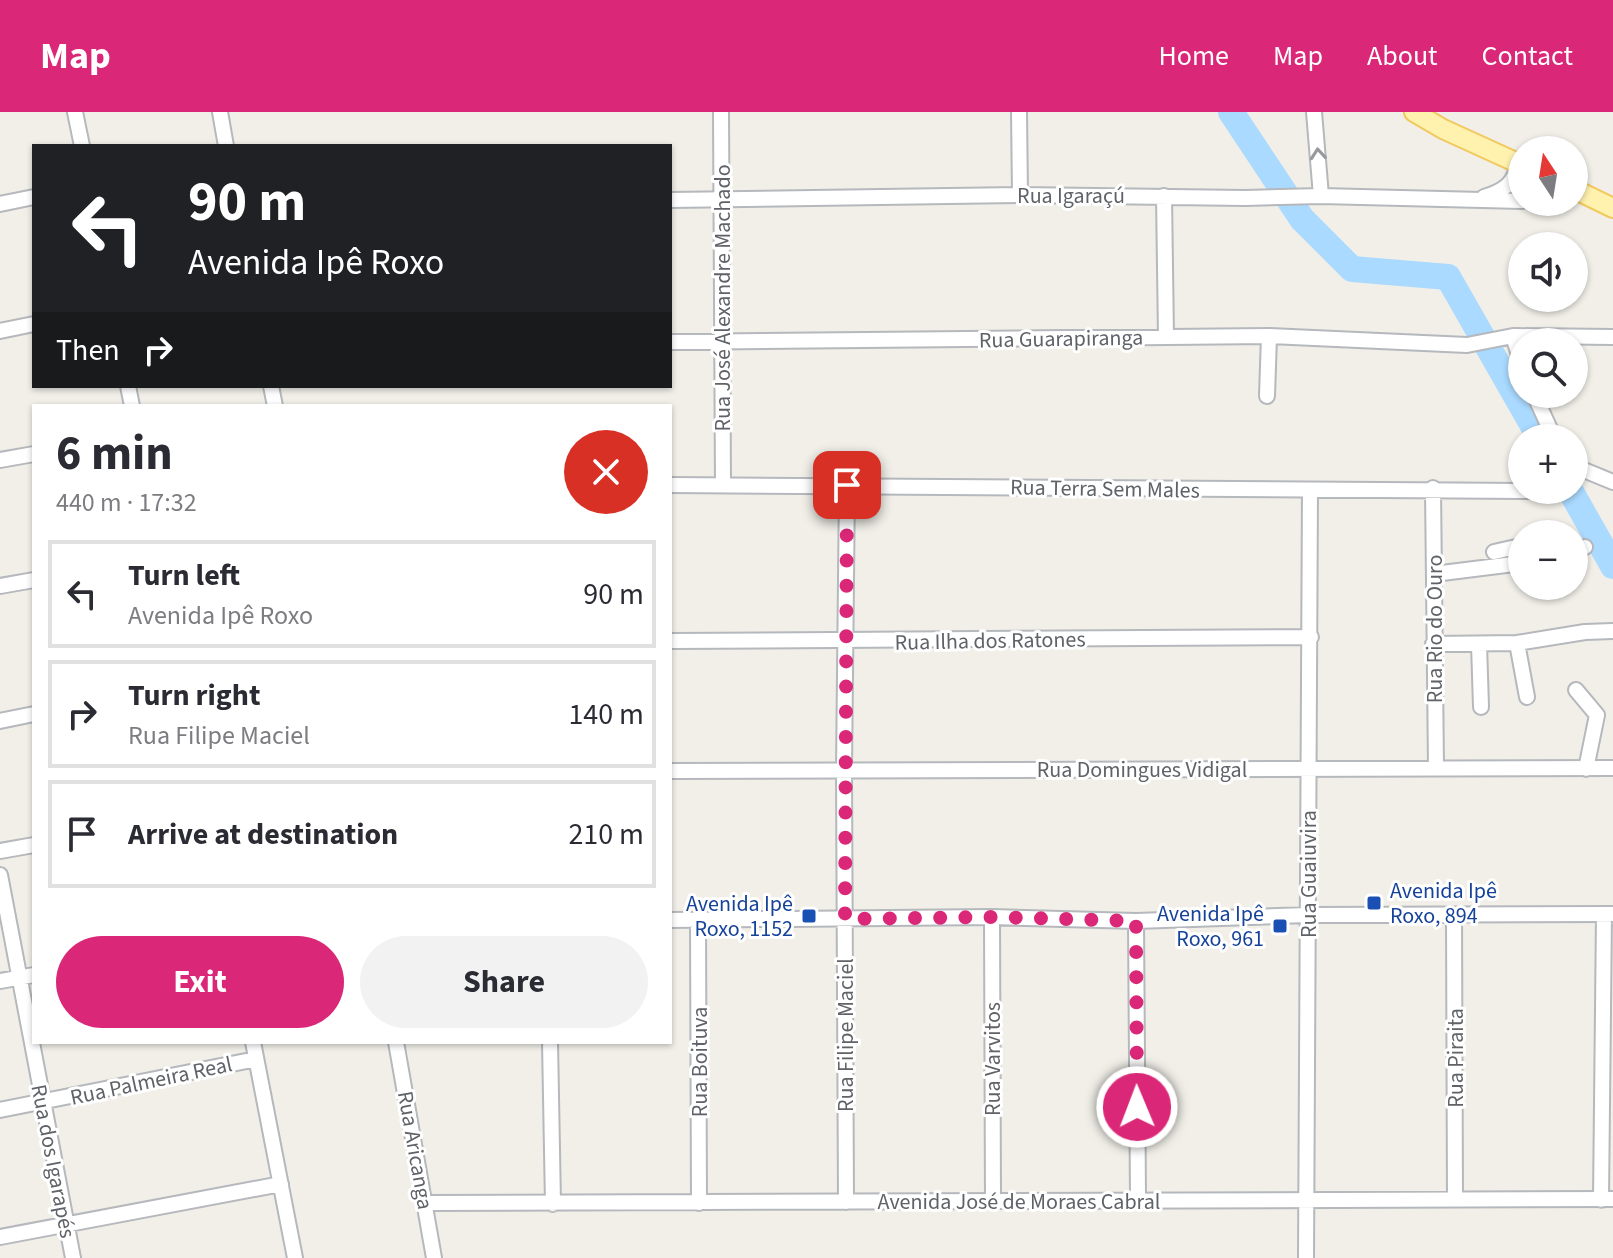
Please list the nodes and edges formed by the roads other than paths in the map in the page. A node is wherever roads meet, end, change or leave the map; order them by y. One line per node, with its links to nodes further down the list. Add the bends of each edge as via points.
1 (75, 112): 7 (street)
2 (220, 112): 8 (street)
3 (721, 112): 17 (street, Rua José Alexandre Machado)
4 (1019, 112): 11 (street)
5 (1314, 112): 13 (street, one-way to 5)
6 (1419, 113): 9 (main road)
7 (82, 144)
8 (226, 144)
9 (1508, 158)
10 (1508, 186): 18 (street, Rua Igaraçú)
11 (1020, 195): 12 (street, Rua Igaraçú); 17 (street, Rua Igaraçú)
12 (1164, 196): 13 (street, Rua Igaraçú); 25 (street)
13 (1318, 196): 18 (street, Rua Igaraçú)
14 (32, 197): 20 (street)
15 (1588, 197): 21 (main road)
16 (672, 200): 17 (street, Rua Igaraçú)
17 (722, 201): 30 (street, Rua José Alexandre Machado)
18 (1472, 201): 19 (street, Rua Igaraçú)
19 (1508, 201)
20 (0, 204)
21 (1613, 208)
22 (32, 324): 23 (street)
23 (0, 331)
24 (1269, 336): 25 (street, Rua Guarapiranga); 26 (street, Rua Guarapiranga, via 1460,344); 31 (street)
25 (1166, 337): 30 (street, Rua Guarapiranga)
26 (1508, 337)
27 (1588, 337): 28 (street)
28 (1613, 337)
29 (672, 342): 30 (street, Rua Guarapiranga)
30 (722, 343): 37 (street, Rua José Alexandre Machado)
31 (1267, 396)
32 (32, 454): 33 (street)
33 (0, 460)
34 (1588, 472): 35 (street)
35 (1613, 482)
36 (672, 485): 37 (street, Rua Terra Sem Males)
37 (723, 485): 38 (street, Rua Terra Sem Males)
38 (847, 485): 40 (street, Rua Terra Sem Males); 51 (street, Rua Filipe Maciel)
39 (1433, 488): 40 (street, Rua Terra Sem Males); 41 (street, Rua Terra Sem Males); 45 (street, Rua Rio do Ouro)
40 (1310, 490): 49 (street, Rua Guaiuvira)
41 (1508, 490)
42 (1508, 549): 43 (street)
43 (1494, 552)
44 (1508, 565): 45 (street)
45 (1434, 574): 53 (street, Rua Rio do Ouro)
46 (32, 580): 47 (street)
47 (0, 586)
48 (1613, 631): 52 (street)
49 (1311, 637): 51 (street, Rua Ilha dos Ratones); 60 (street, Rua Guaiuvira)
50 (672, 641): 51 (street, Rua Ilha dos Ratones)
51 (845, 641): 64 (street, Rua Filipe Maciel)
52 (1517, 643): 54 (street); 56 (street)
53 (1433, 644): 54 (street); 62 (street, Rua Rio do Ouro)
54 (1479, 644): 57 (street)
55 (1576, 690): 63 (street, via 1597,715)
56 (1527, 697)
57 (1481, 707)
58 (32, 714): 59 (street)
59 (0, 721)
60 (1309, 768): 62 (street, Rua Domingues Vidigal); 64 (street, Rua Domingues Vidigal); 70 (street, Rua Guaiuvira)
61 (1613, 768): 63 (street, Rua Domingues Vidigal)
62 (1436, 769): 63 (street, Rua Domingues Vidigal)
63 (1586, 769)
64 (844, 770): 65 (street, Rua Domingues Vidigal); 73 (street, Rua Filipe Maciel)
65 (672, 771)
66 (32, 845): 67 (street)
67 (0, 851)
68 (0, 875): 77 (street, Rua dos Igarapés)
69 (1608, 914): 71 (street); 91 (street)
70 (1308, 915): 71 (street); 76 (street); 89 (street, Rua Guaiuvira)
71 (1454, 915): 90 (street, Rua Piraita)
72 (992, 917): 73 (street); 76 (street); 92 (street, Rua Varvitos)
73 (845, 919): 75 (street); 93 (street, Rua Filipe Maciel)
74 (672, 920): 75 (street)
75 (698, 920): 95 (street, Rua Boituva)
76 (1136, 921): 88 (street)
77 (27, 976): 78 (street); 79 (street, Rua dos Igarapés)
78 (0, 981)
79 (32, 1015)
80 (36, 1044): 85 (street, Rua dos Igarapés)
81 (253, 1044): 84 (street)
82 (396, 1044): 94 (street, Rua Aricanga)
83 (550, 1044): 96 (street)
84 (256, 1059): 85 (street, Rua Palmeira Real); 87 (street)
85 (43, 1102): 86 (street, Rua Palmeira Real); 97 (street, Rua dos Igarapés)
86 (0, 1110)
87 (281, 1184): 97 (street); 100 (street)
88 (1138, 1199): 89 (street, Avenida José de Moraes Cabral); 92 (street, Avenida José de Moraes Cabral)
89 (1308, 1200): 90 (street, Avenida José de Moraes Cabral); 102 (street, Rua Guaiuvira)
90 (1455, 1200): 91 (street, Avenida José de Moraes Cabral)
91 (1607, 1200)
92 (993, 1201): 93 (street, Avenida José de Moraes Cabral)
93 (846, 1202): 95 (street, Avenida José de Moraes Cabral)
94 (426, 1203): 96 (street, Avenida José de Moraes Cabral); 101 (street, Rua Aricanga)
95 (699, 1203): 96 (street, Avenida José de Moraes Cabral)
96 (553, 1204)
97 (67, 1224): 98 (street); 99 (street, Rua dos Igarapés)
98 (0, 1237)
99 (73, 1258)
100 (295, 1258)
101 (434, 1258)
102 (1306, 1258)

